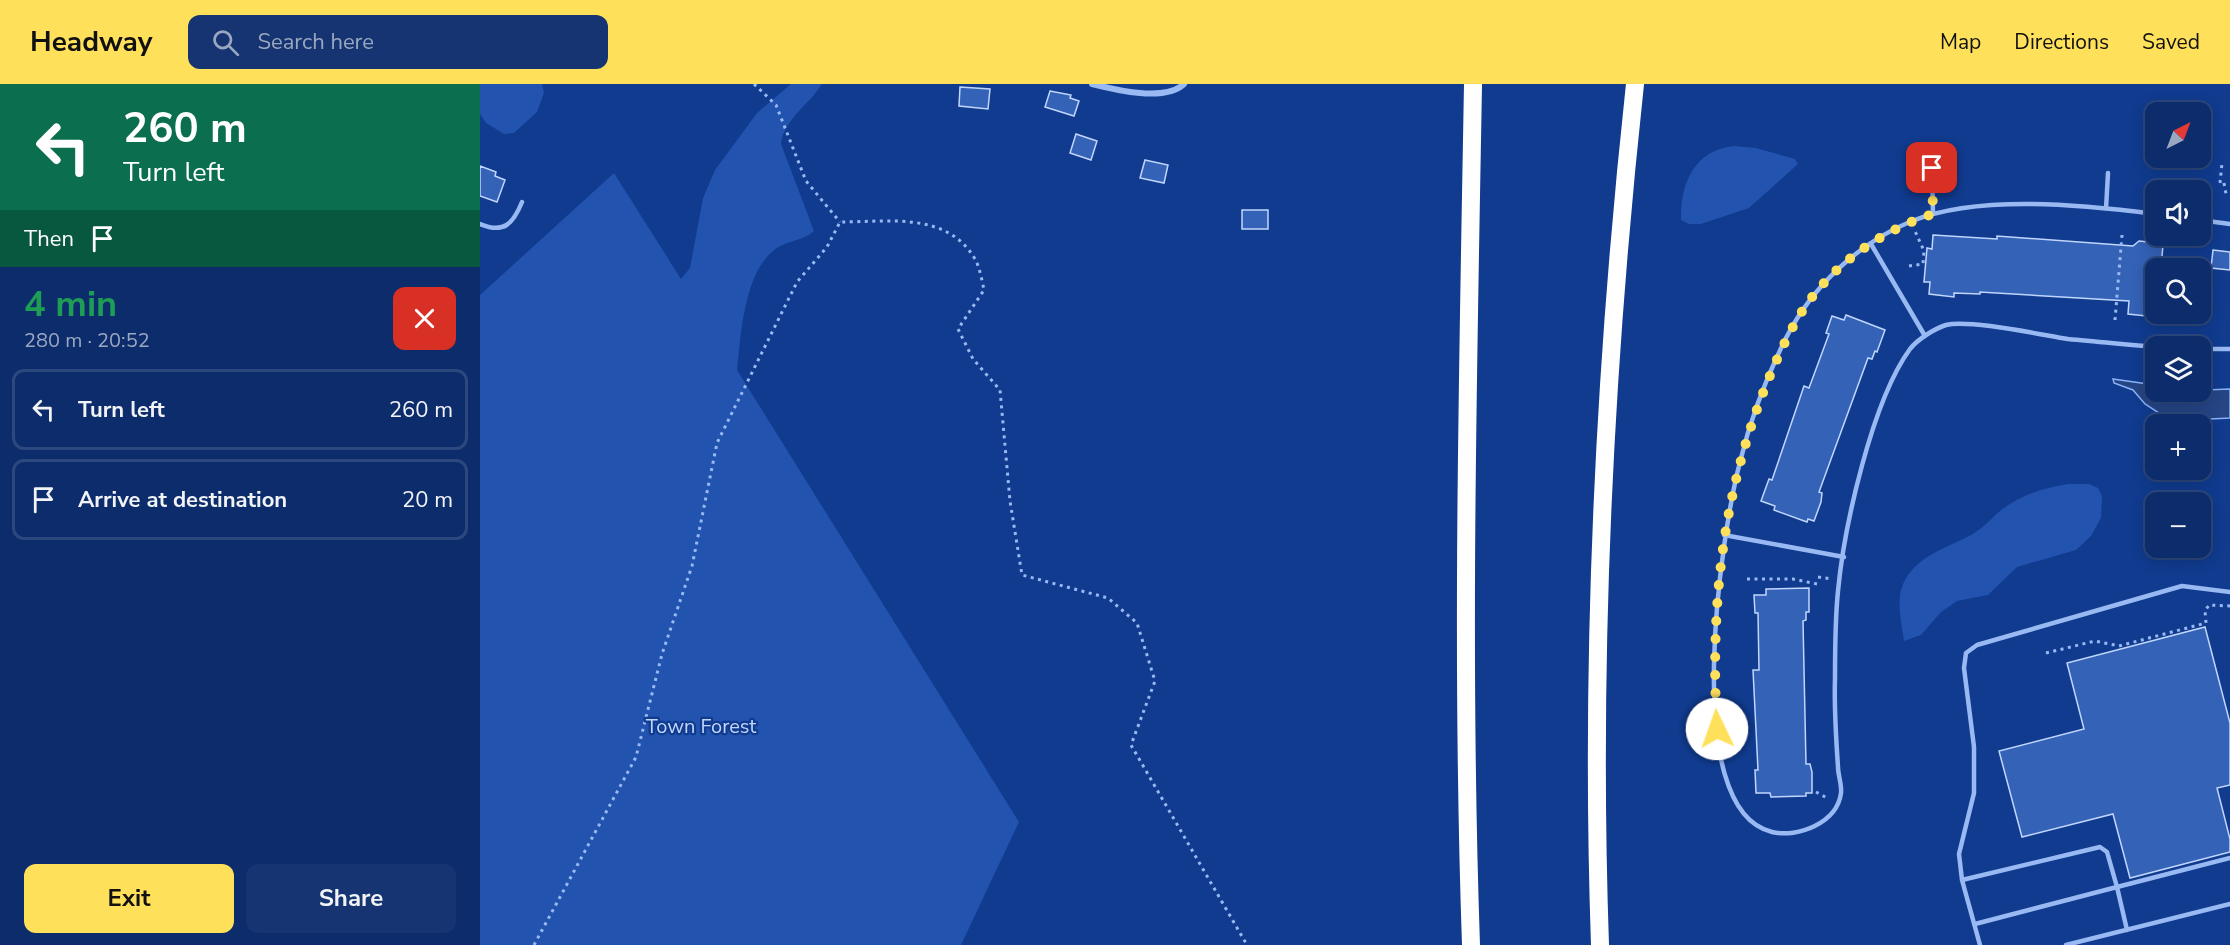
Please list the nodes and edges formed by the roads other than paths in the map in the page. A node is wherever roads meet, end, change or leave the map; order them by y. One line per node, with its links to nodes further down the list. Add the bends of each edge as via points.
1 (1092, 84): 2 (street, via 1148,94 1178,90)
2 (1184, 84)
3 (1473, 84): 28 (highway, via 1464,588)
4 (1635, 84): 29 (highway, via 1606,415 1598,611)
5 (1932, 168): 10 (lane)
6 (2108, 174): 8 (lane)
7 (522, 202): 12 (lane, via 507,227 491,229)
8 (2106, 208): 9 (lane); 10 (lane, via 1982,206)
9 (2145, 213)
10 (1933, 214): 14 (lane)
11 (2211, 221): 13 (lane)
12 (480, 224)
13 (2230, 224)
14 (1870, 244): 15 (lane); 19 (lane, via 1822,284 1787,337 1740,460)
15 (1925, 336): 16 (lane, via 1948,324 1966,324); 20 (lane, via 1911,346 1882,406 1860,472)
16 (2145, 346)
17 (2211, 349): 18 (lane)
18 (2230, 349)
19 (1725, 535): 20 (lane); 20 (lane, via 1715,603 1713,666 1719,739 1729,791 1739,811 1757,827 1774,832 1791,834 1814,827 1831,813 1841,794 1835,684 1838,590)
20 (1844, 556)
21 (2230, 592): 23 (lane, via 2182,586 1977,645 1966,653 1974,793 1959,854)
22 (2230, 858): 24 (lane)
23 (1962, 880): 24 (lane, via 2100,847 2107,852); 26 (lane)
24 (2117, 887): 26 (lane); 27 (lane)
25 (2230, 904): 27 (lane)
26 (1975, 924): 30 (lane)
27 (2127, 930): 31 (lane)
28 (1471, 945)
29 (1600, 945)
30 (1980, 945)
31 (2066, 945)

